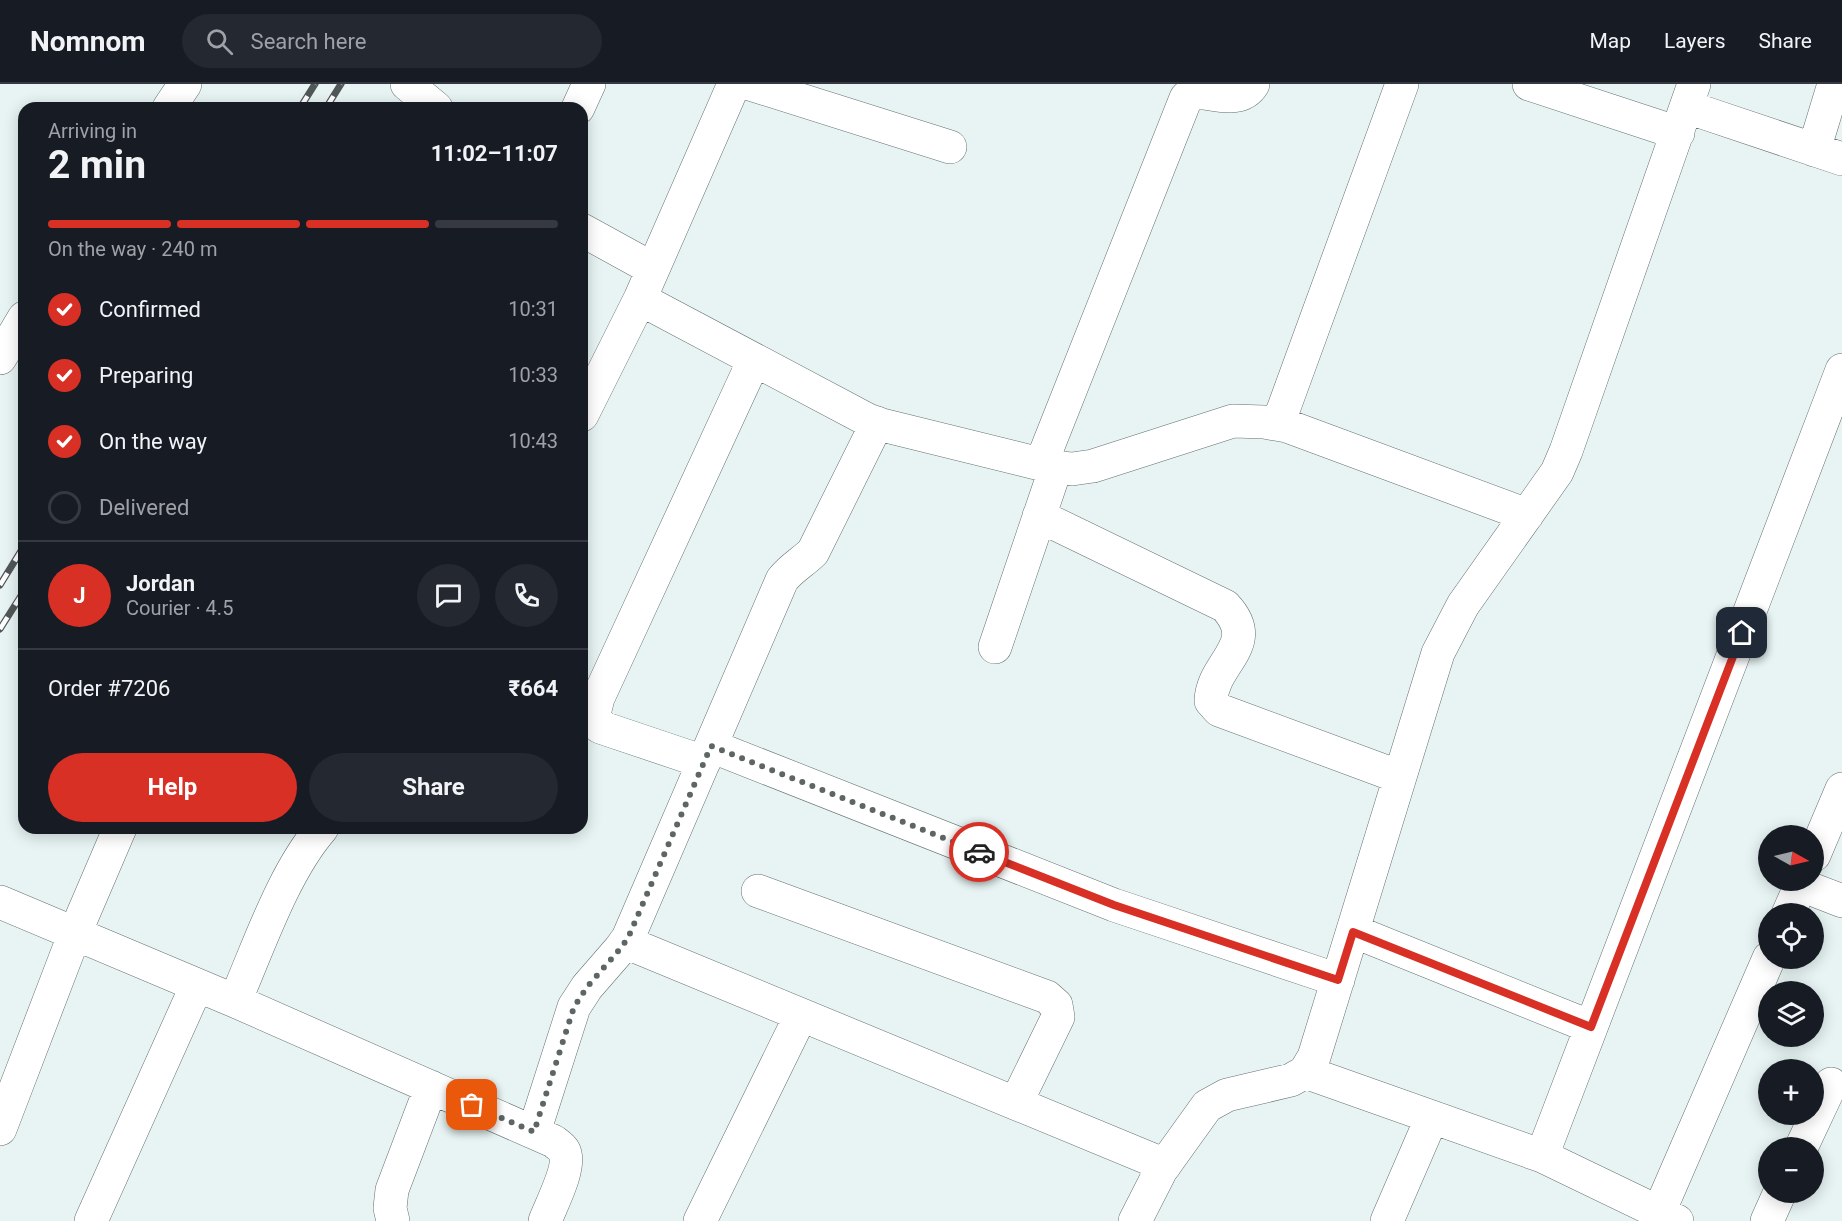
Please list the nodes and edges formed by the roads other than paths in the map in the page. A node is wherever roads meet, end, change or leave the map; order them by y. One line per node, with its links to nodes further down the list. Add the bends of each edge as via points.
1 (185, 84): 10 (street)
2 (407, 84): 11 (street)
3 (589, 84): 12 (street)
4 (734, 84): 17 (street)
5 (750, 84): 14 (street)
6 (1253, 84): 28 (street, via 1236,96 1193,92 1186,98)
7 (1402, 84): 27 (street)
8 (1529, 84): 13 (street)
9 (1834, 84): 15 (street)
10 (173, 102)
11 (429, 102)
12 (581, 102)
13 (1686, 108): 15 (street); 29 (street, via 1566,452)
14 (950, 147)
15 (1828, 155)
16 (588, 233): 17 (street)
17 (653, 269): 18 (street)
18 (639, 299): 23 (street); 25 (street)
19 (0, 308): 20 (street)
20 (18, 315)
21 (18, 327): 22 (street)
22 (0, 358)
23 (754, 360): 26 (street); 32 (street, via 598,698)
24 (1842, 370): 51 (street)
25 (588, 403)
26 (877, 423): 28 (street); 33 (street, via 813,552 782,579)
27 (1278, 424): 28 (street, via 1233,421 1093,466 1072,469); 29 (street)
28 (1048, 465): 30 (street)
29 (1527, 515): 34 (street, via 1449,630 1438,653)
30 (1039, 516): 31 (street); 34 (street, via 1225,606 1236,618 1239,631 1237,645 1212,688 1212,701 1219,710)
31 (995, 647)
32 (588, 710): 33 (street, via 600,727)
33 (707, 754): 45 (street); 47 (street, via 1114,905)
34 (1400, 777): 43 (street)
35 (1842, 789): 36 (street)
36 (1824, 831)
37 (117, 834): 44 (street)
38 (317, 834): 49 (street, via 291,873)
39 (758, 891): 55 (street, via 1047,997 1056,1005 1058,1017)
40 (1797, 893): 41 (street)
41 (1842, 901)
42 (0, 902): 44 (street)
43 (1353, 932): 47 (street); 51 (street)
44 (75, 933): 48 (street); 57 (street)
45 (625, 942): 50 (street); 58 (street, via 574,1007)
46 (1765, 969): 63 (street)
47 (1338, 980): 52 (street, via 1314,1057)
48 (197, 985): 49 (street); 64 (street)
49 (235, 1001): 54 (street)
50 (801, 1015): 55 (street); 67 (street)
51 (1591, 1027): 60 (street)
52 (1305, 1072): 56 (street); 61 (street, via 1291,1080 1227,1095 1207,1106)
53 (1831, 1084): 59 (street)
54 (431, 1087): 58 (street); 65 (street, via 392,1190)
55 (1016, 1104): 61 (street)
56 (1432, 1117): 60 (street); 69 (street)
57 (0, 1129)
58 (534, 1132): 66 (street, via 563,1149 566,1159)
59 (1807, 1137)
60 (1542, 1156): 63 (street)
61 (1165, 1165): 68 (street)
62 (1775, 1203): 70 (street)
63 (1667, 1218)
64 (91, 1221)
65 (393, 1221)
66 (545, 1221)
67 (700, 1221)
68 (1135, 1221)
69 (1387, 1221)
70 (1767, 1221)

